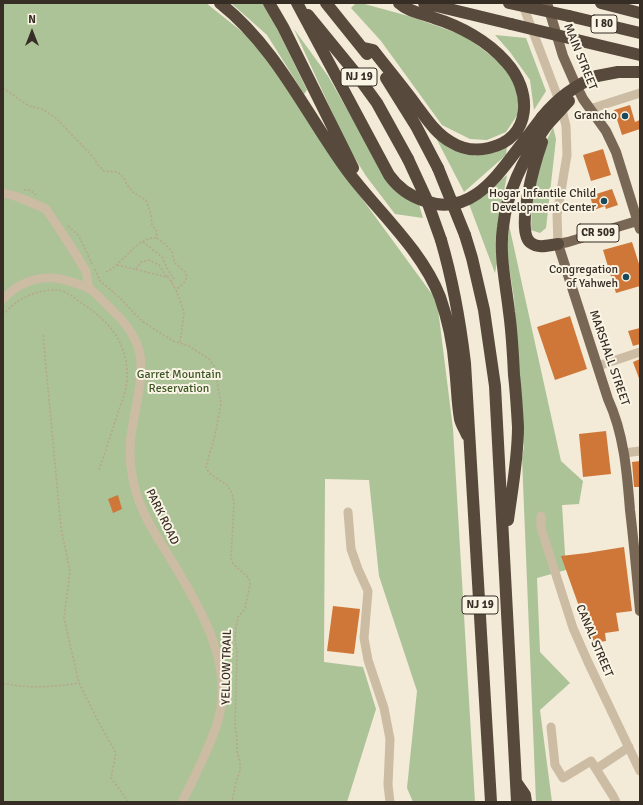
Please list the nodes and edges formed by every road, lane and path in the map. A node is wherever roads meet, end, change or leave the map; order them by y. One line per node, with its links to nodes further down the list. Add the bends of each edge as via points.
1 (220, 3): 24 (highway, via 269,51 336,155)
2 (269, 3): 24 (highway, via 287,34 345,153)
3 (298, 3): 20 (highway, via 388,175 397,186 419,199 436,204 454,204 472,198 497,177); 43 (highway, NJ 19, bridge, via 366,87 388,121 426,198 448,263 458,314 465,363)
4 (326, 3): 13 (highway, NJ 19)
5 (399, 3): 13 (highway, via 406,9 460,29 491,48 506,62 516,75 524,96 524,110 516,131 506,141 485,149 470,149 450,142 432,125 373,50)
6 (424, 3): 14 (highway, I 80, bridge)
7 (509, 3): 12 (highway, I 80, bridge)
8 (522, 3): 29 (street, MARSHALL STREET, via 566,126 567,155 557,215)
9 (547, 3): 19 (main road, MAIN STREET / CR 509, via 563,56)
10 (601, 3): 11 (highway)
11 (640, 13)
12 (640, 33)
13 (364, 48): 50 (highway, NJ 19, bridge, via 406,108 448,189 465,235 478,283 492,360)
14 (640, 55)
15 (634, 71): 16 (highway)
16 (597, 78): 20 (highway, bridge, via 579,91); 20 (highway, bridge, via 567,92 554,104)
17 (3, 88): 27 (path, via 29,106 42,109 56,118 104,171 118,172 131,189 146,200)
18 (640, 92): 19 (street)
19 (590, 109): 25 (main road, MAIN STREET / CR 509, via 606,131 616,152)
20 (546, 123): 29 (highway, via 527,200 525,230 528,240 535,246); 50 (highway, via 516,183 502,228 518,427)
21 (23, 190): 23 (path, via 30,190)
22 (3, 193): 35 (street, via 46,209 86,271)
23 (36, 195)
24 (388, 220): 43 (highway, via 423,264 444,310 451,336 460,420)
25 (639, 225): 29 (main road, CR 509)
26 (68, 226): 40 (path, YELLOW TRAIL, via 79,236 100,281 142,321 174,341)
27 (157, 238): 28 (path); 36 (path, via 172,252 175,263 186,277 184,283)
28 (142, 242): 30 (path); 34 (path, via 162,257 174,278)
29 (558, 244): 42 (main road, MARSHALL STREET)
30 (117, 265): 31 (path); 32 (path)
31 (135, 270): 33 (path); 33 (path, via 141,262 149,260 159,265)
32 (106, 272)
33 (167, 277): 34 (path)
34 (172, 282): 36 (path)
35 (89, 289): 37 (street, PARK ROAD, via 60,278 44,278 16,287); 60 (street, PARK ROAD, via 123,320 138,345 140,386 131,446 134,485 142,508 190,592 210,634 221,666 222,705 217,727)
36 (176, 290): 40 (path, via 184,314)
37 (3, 299)
38 (3, 315): 46 (path, via 31,293 58,290 97,313 113,330 125,352 127,378)
39 (43, 334): 53 (path, via 61,528 70,571 64,618)
40 (180, 342): 61 (path, YELLOW TRAIL, via 209,359 214,366 221,403 206,467 209,473 227,484 232,493 234,504 231,557 233,564 249,578 250,584 245,609 238,617 235,640 235,725 240,771)
41 (640, 352): 42 (street)
42 (598, 366): 45 (main road, MARSHALL STREET, via 616,416)
43 (470, 441): 63 (highway, NJ 19)
44 (640, 451): 45 (street)
45 (624, 453): 49 (main road, MARSHALL STREET)
46 (99, 470)
47 (348, 512): 62 (street, via 351,549 368,591 364,638 368,660 384,708 390,739)
48 (541, 516): 55 (street, CANAL STREET, via 541,528 573,628)
49 (637, 546): 51 (main road, MARSHALL STREET)
50 (504, 552): 58 (highway, NJ 19)
51 (640, 611)
52 (3, 683): 53 (path, via 23,687)
53 (79, 683): 59 (path, via 116,753 111,778)
54 (551, 727): 56 (street, via 555,765 563,778 591,761)
55 (629, 747): 56 (street); 57 (street, CANAL STREET)
56 (596, 769): 66 (street)
57 (640, 771)
58 (515, 780): 64 (highway, NJ 19); 65 (highway, via 525,795)
59 (128, 802)
60 (182, 802)
61 (232, 802)
62 (390, 802)
63 (491, 802)
64 (517, 802)
65 (526, 802)
66 (616, 802)

